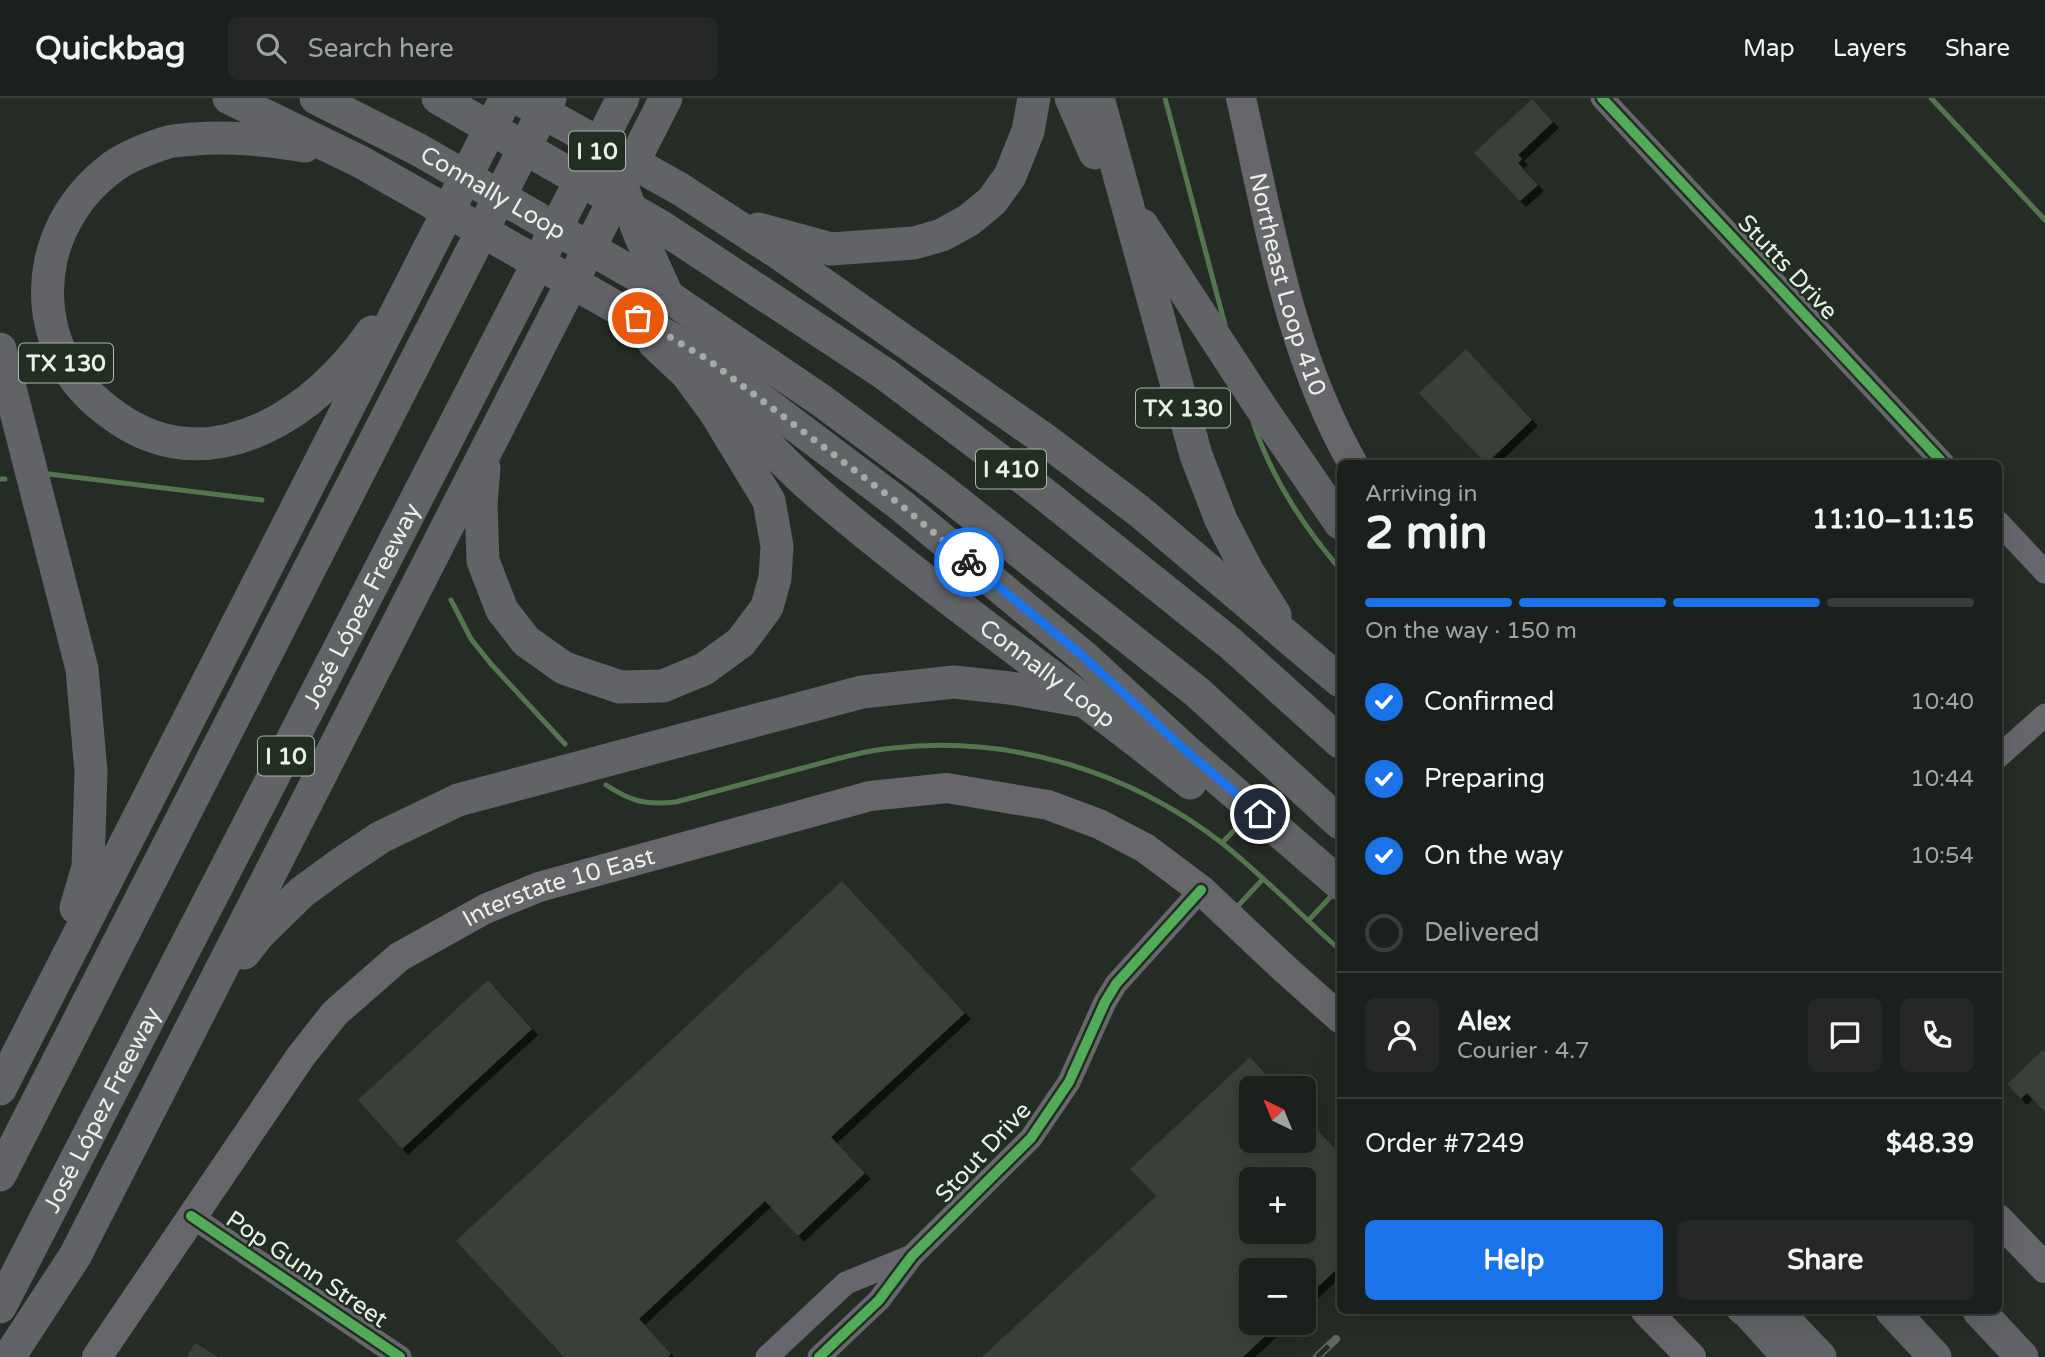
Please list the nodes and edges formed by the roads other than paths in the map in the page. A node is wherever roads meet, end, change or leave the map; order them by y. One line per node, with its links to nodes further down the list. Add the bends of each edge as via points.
1 (229, 98): 17 (highway)
2 (316, 98): 34 (highway, Connally Loop / I 410, via 419,150 638,276 822,401 1197,692)
3 (506, 98): 19 (highway, TX 130)
4 (518, 98): 18 (highway)
5 (550, 98): 42 (highway, I 10)
6 (600, 98): 36 (highway, Connally Loop, via 618,177 643,244 680,321 750,427 830,505 981,624 1120,727 1298,869)
7 (623, 98): 47 (highway, José López Freeway / I 10)
8 (666, 98): 16 (highway)
9 (674, 98): 16 (highway)
10 (1034, 98): 18 (highway, via 1028,131 1010,176 984,207 942,235 914,243 831,249)
11 (1071, 98): 25 (highway, via 1094,152)
12 (1098, 98): 29 (highway, TX 130, via 1196,455 1221,520 1280,624)
13 (1241, 98): 23 (main road, Northeast Loop 410, via 1291,319)
14 (1602, 98): 24 (street, Stutts Drive)
15 (440, 99): 31 (highway, I 410, via 660,226 885,374 1230,643)
16 (649, 133): 22 (highway)
17 (361, 162): 19 (highway, TX 130, via 321,148 224,136 169,142 111,168 85,193 62,227 50,258 47,292 52,326 68,368 88,395 110,414 163,441 204,443 242,438 277,423 314,396 363,345); 20 (highway, TX 130)
18 (721, 216): 28 (highway, via 1044,439 1139,511)
19 (429, 249): 38 (highway)
20 (615, 304): 22 (highway, via 687,374 769,501 777,546 775,578 766,607 741,642 704,669 663,686 620,687 564,668 526,641 502,610 483,561); 32 (highway, TX 130, via 707,359 902,506 1084,657)
21 (0, 349): 38 (highway, via 82,669 92,772 88,867)
22 (485, 456): 39 (highway)
23 (1351, 460)
24 (1940, 460)
25 (1337, 519)
26 (2002, 526): 27 (street)
27 (2045, 572)
28 (1337, 678)
29 (1337, 678)
30 (2045, 715): 33 (street)
31 (1337, 739)
32 (1185, 750): 35 (highway, TX 130); 39 (highway, via 1072,698 954,682 862,692 437,809 381,837 302,892 259,934)
33 (2002, 753)
34 (1337, 820)
35 (1337, 888)
36 (1337, 889)
37 (1201, 890): 40 (main road, Interstate 10 East); 43 (main road, Interstate 10 East, via 1145,848 1099,824 1048,805 947,788 870,796 538,887 485,909 399,957 335,1013); 45 (street, Stout Drive, via 1116,984 1069,1082 1031,1138)
38 (52, 986): 41 (highway)
39 (211, 993): 54 (highway, via 75,1256)
40 (1337, 1015)
41 (0, 1089)
42 (0, 1175)
43 (191, 1216): 55 (main road, Interstate 10 East); 56 (street, Pop Gunn Street)
44 (2002, 1223): 46 (main road)
45 (912, 1255): 57 (street, Stout Drive, via 846,1283); 58 (street, Stout Drive, via 879,1300)
46 (2045, 1268)
47 (0, 1307)
48 (1649, 1314): 59 (main road)
49 (1750, 1314): 60 (highway)
50 (1779, 1314): 61 (highway)
51 (1802, 1314): 62 (highway)
52 (1895, 1314): 63 (highway)
53 (1982, 1314): 64 (highway)
54 (9, 1357)
55 (97, 1357)
56 (400, 1357)
57 (767, 1357)
58 (818, 1357)
59 (1691, 1357)
60 (1788, 1357)
61 (1820, 1357)
62 (1842, 1357)
63 (1935, 1357)
64 (2022, 1357)

